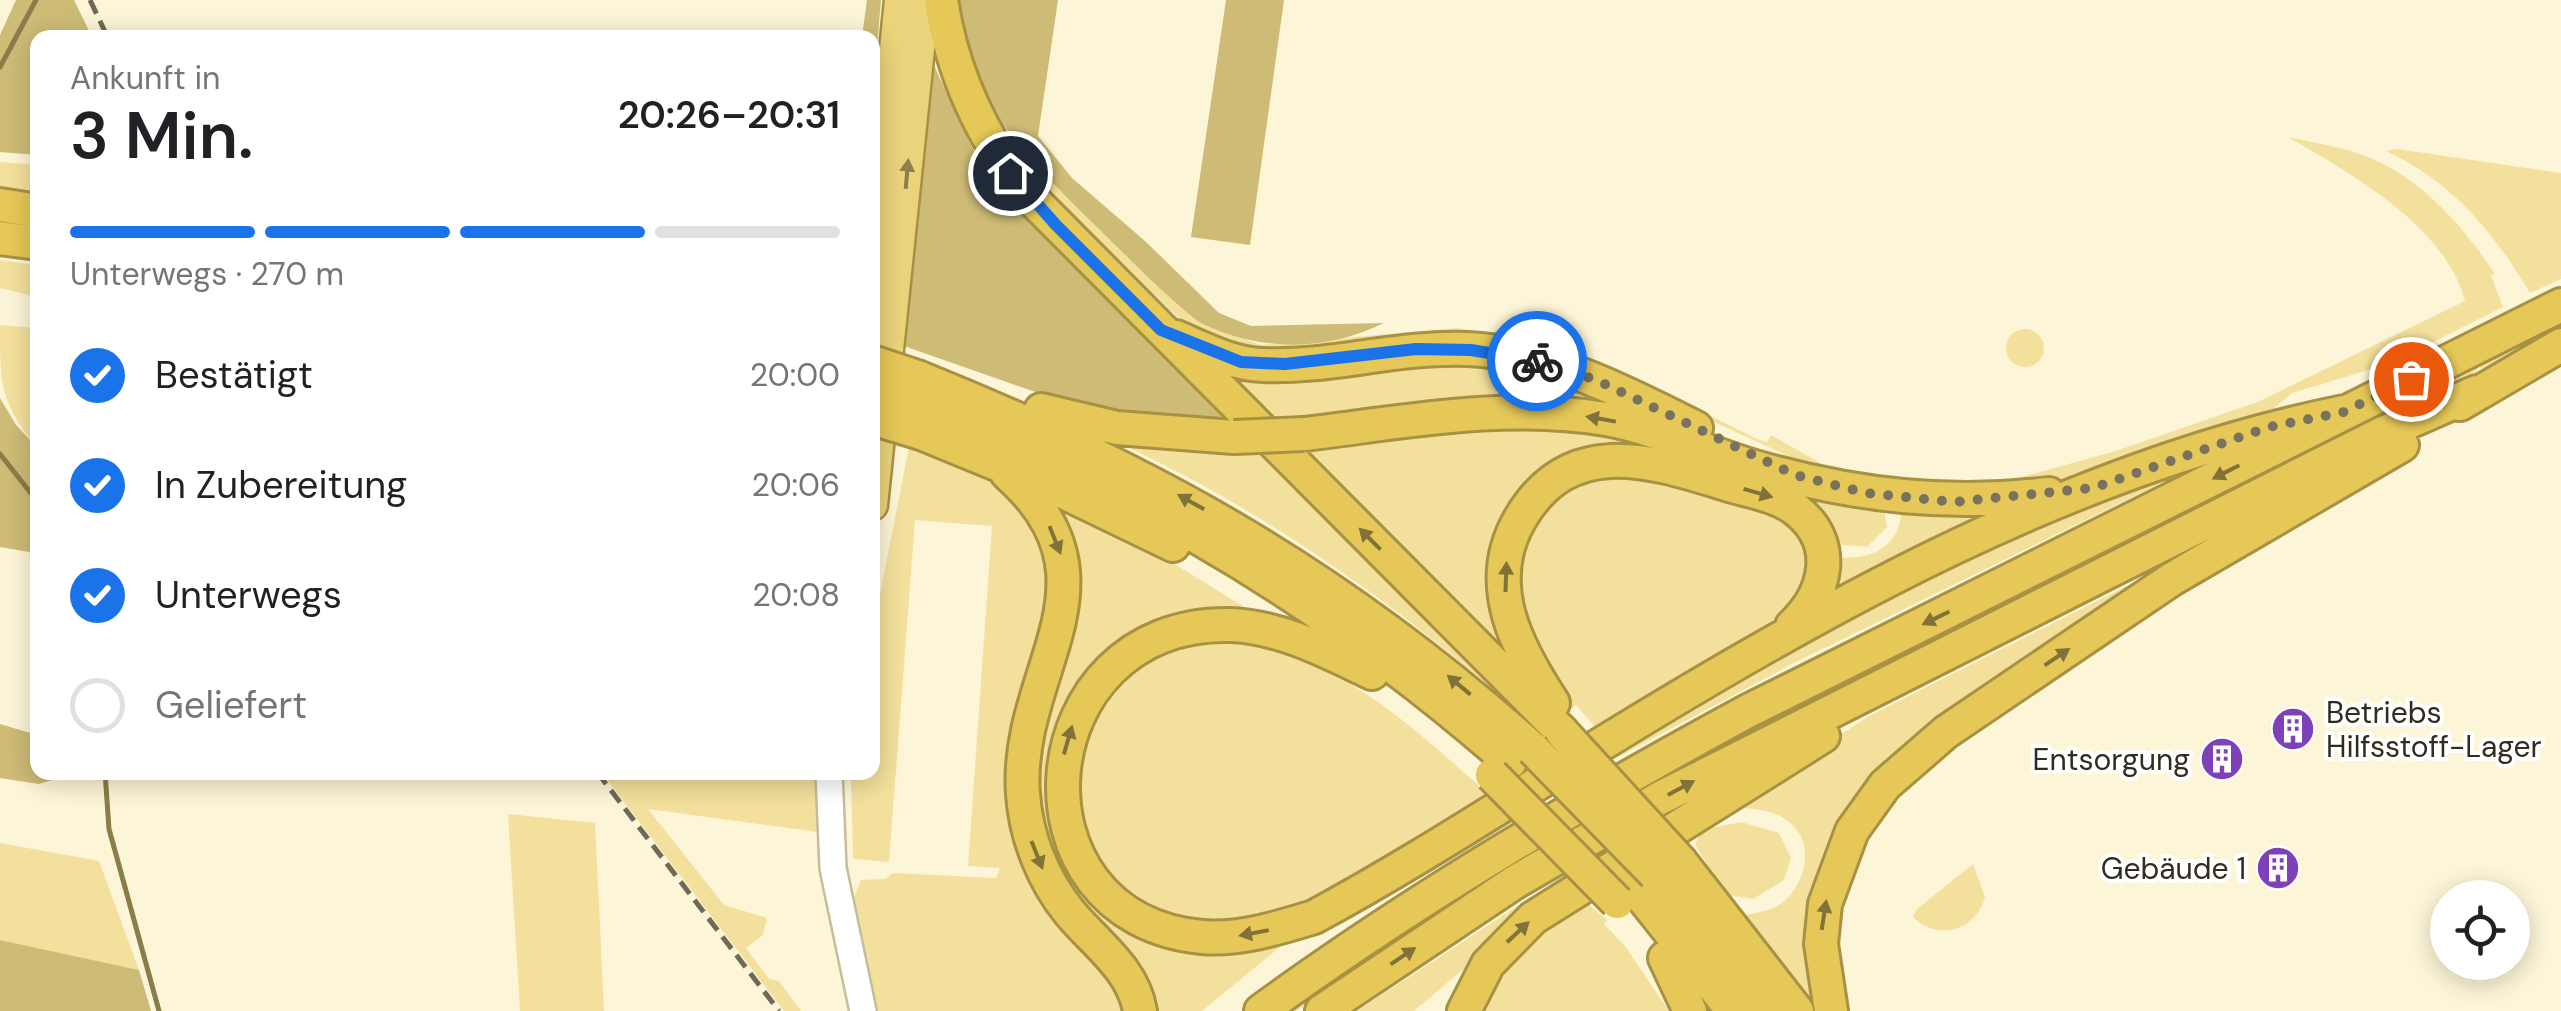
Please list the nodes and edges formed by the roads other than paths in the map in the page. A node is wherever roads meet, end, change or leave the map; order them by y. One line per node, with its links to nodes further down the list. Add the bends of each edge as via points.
1 (900, 0): 4 (highway)
2 (924, 0): 18 (highway, one-way to 2)
3 (941, 0): 10 (highway, via 955,65 996,152 1027,194)
4 (880, 201)
5 (0, 205): 6 (highway)
6 (30, 210)
7 (0, 238): 8 (highway)
8 (30, 243)
9 (2561, 306): 16 (highway)
10 (1161, 330): 21 (highway, via 1220,356 1261,365 1416,349 1519,357 1596,380); 25 (highway, one-way to 10)
11 (2561, 345): 13 (highway)
12 (880, 369): 15 (highway, bridge)
13 (2478, 392): 19 (highway); 35 (highway, one-way to 13, via 1515,882 1660,798 2379,435)
14 (880, 393): 15 (highway, bridge)
15 (920, 406): 17 (highway, bridge); 20 (highway); 21 (highway, one-way to 15, bridge, via 1640,426 1576,415 1477,414 1234,436); 26 (highway, via 1072,468 1226,551 1372,648)
16 (2344, 412): 22 (highway, via 2269,427); 30 (highway, one-way to 30, via 1748,711 1515,841)
17 (880, 416)
18 (880, 428)
19 (2402, 445): 36 (highway, one-way to 19, via 1488,964 1533,918 1802,748); 42 (highway, one-way to 19, via 1821,944 1825,904 1852,831 1885,785 1946,732 2172,578)
20 (996, 464): 24 (highway, via 1188,554); 33 (highway, one-way to 33, via 1047,520 1065,574 1059,632 1026,743 1022,793 1028,826 1053,888 1128,978)
21 (1795, 475): 22 (highway, via 1866,493 1940,501)
22 (2093, 488): 23 (highway, via 1928,560)
23 (1774, 642): 25 (highway, one-way to 23, via 1514,637 1505,568 1524,512 1556,480 1583,466 1614,459 1660,463 1776,498 1807,520 1825,556 1820,593); 28 (highway)
24 (1372, 673): 26 (highway); 28 (highway, one-way to 24, via 1314,916 1252,934 1204,937 1167,930 1131,913 1090,874 1066,820 1063,758 1085,700 1129,654 1165,636 1229,625 1290,638)
25 (1565, 730): 29 (highway, bridge, via 1596,767)
26 (1512, 762): 29 (highway, bridge); 29 (highway, bridge)
27 (829, 780): 32 (main road, via 832,868)
28 (1497, 810): 30 (highway)
29 (1646, 881): 31 (highway); 39 (highway); 40 (highway); 41 (highway)
30 (1389, 922): 34 (highway)
31 (1665, 958): 37 (highway); 38 (highway)
32 (863, 1011)
33 (1140, 1011)
34 (1262, 1011)
35 (1322, 1011)
36 (1464, 1011)
37 (1690, 1011)
38 (1704, 1011)
39 (1733, 1011)
40 (1765, 1011)
41 (1797, 1011)
42 (1832, 1011)

